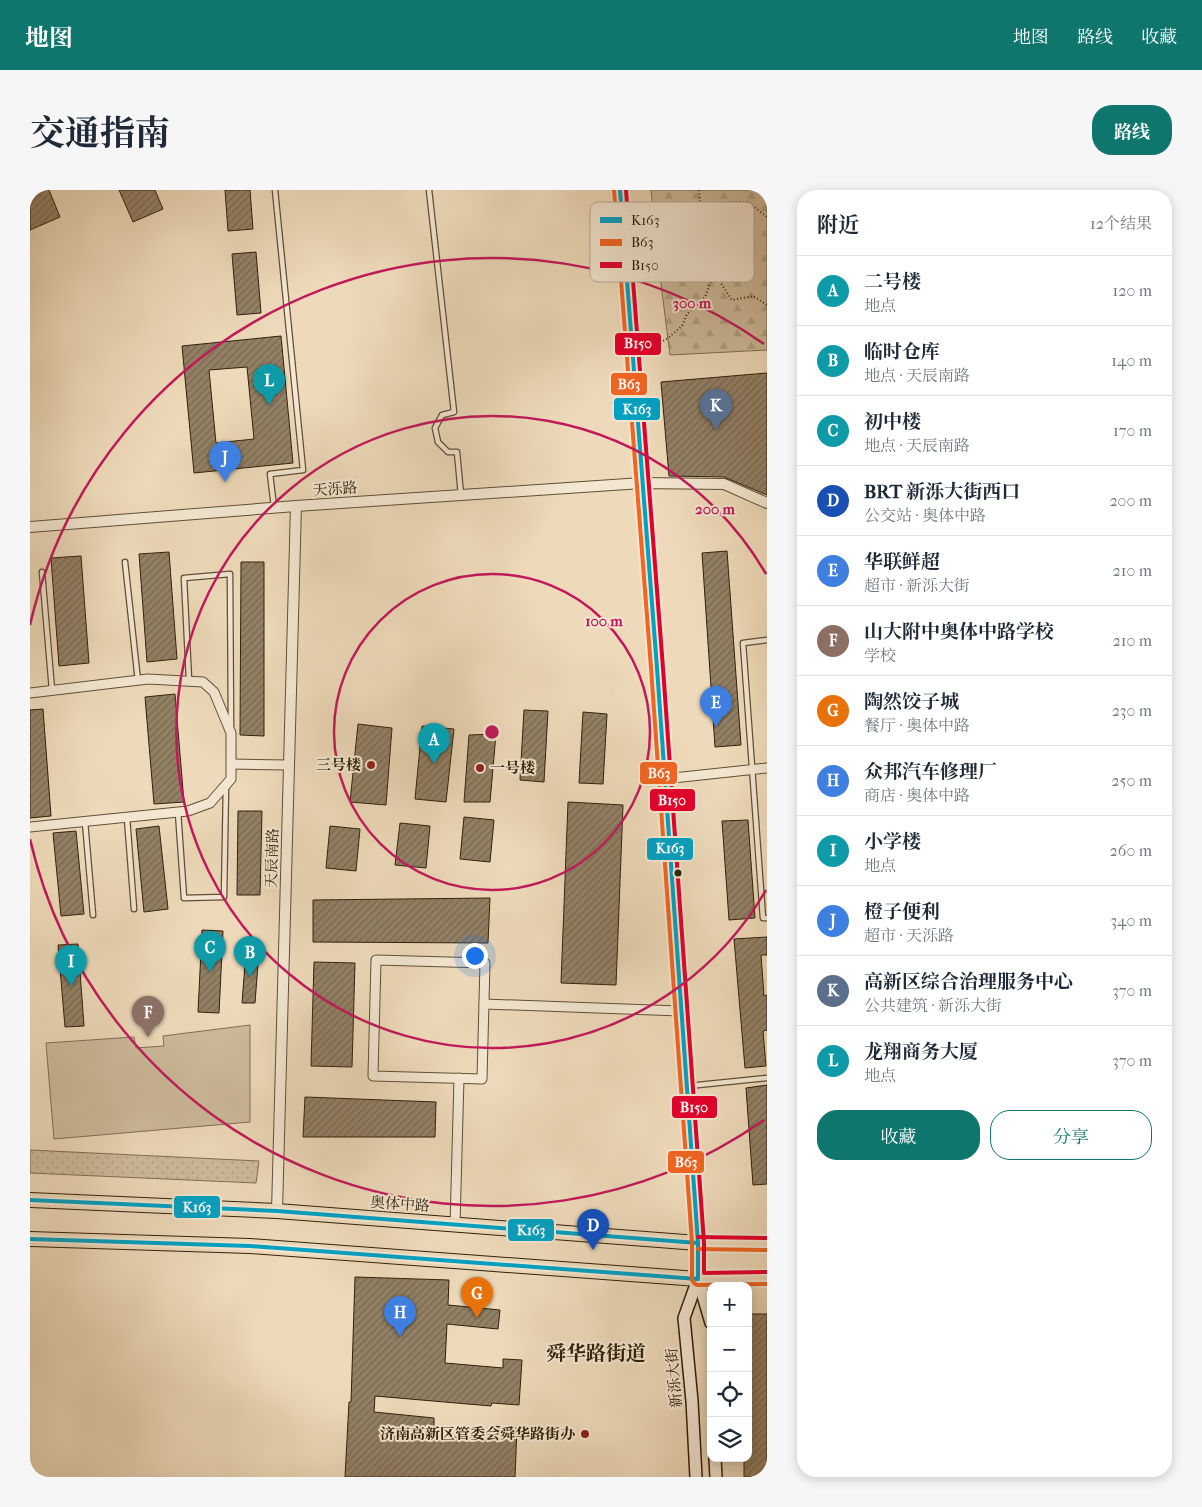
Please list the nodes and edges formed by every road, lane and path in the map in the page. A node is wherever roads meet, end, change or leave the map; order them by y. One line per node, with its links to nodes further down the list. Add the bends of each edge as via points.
1 (275, 190): 16 (lane, via 302,470 270,474)
2 (430, 190): 13 (lane, via 454,412 442,415 435,428 438,442 448,452 457,452)
3 (730, 202): 4 (path)
4 (748, 202)
5 (754, 207): 6 (path)
6 (767, 217)
7 (627, 282): 12 (main road, 新泺大街)
8 (710, 282): 11 (path, via 705,296 687,314 682,326)
9 (720, 282): 10 (path, via 732,300 753,296)
10 (767, 305)
11 (654, 346)
12 (642, 483): 13 (street, 天泺路); 14 (street, 天泺路, via 724,484); 30 (main road, 新泺大街)
13 (461, 495): 15 (street, 天泺路)
14 (767, 503)
15 (296, 506): 16 (street, 天泺路); 27 (street, 天辰南路)
16 (274, 508): 17 (street, 天泺路)
17 (30, 527)
18 (125, 562): 22 (lane)
19 (42, 572): 23 (lane)
20 (767, 640): 29 (lane, via 743,643)
21 (189, 680): 22 (street); 25 (street, via 203,682 214,692); 25 (lane, via 184,578 230,574)
22 (138, 681): 23 (street)
23 (52, 690): 24 (street)
24 (30, 692)
25 (231, 732): 26 (street)
26 (232, 764): 27 (street); 31 (street, via 231,779)
27 (289, 764): 45 (street, 天辰南路)
28 (767, 768): 29 (street)
29 (752, 770): 30 (street); 38 (lane, via 763,918)
30 (664, 779): 40 (main road, 新泺大街)
31 (226, 784): 32 (street, via 210,803); 32 (lane, via 224,897 184,898)
32 (178, 812): 33 (street)
33 (127, 818): 34 (street); 36 (lane)
34 (85, 822): 35 (street); 37 (lane)
35 (30, 827)
36 (134, 909)
37 (93, 915)
38 (767, 918)
39 (484, 1004): 40 (street); 41 (street, via 482,1079); 41 (street, via 485,963 376,960 373,1076)
40 (680, 1011): 43 (main road, 新泺大街)
41 (459, 1078): 46 (street)
42 (767, 1078): 43 (lane)
43 (686, 1086): 48 (main road, 新泺大街)
44 (30, 1200): 45 (main road, 奥体中路)
45 (277, 1211): 46 (main road, 奥体中路)
46 (455, 1225): 48 (main road, 奥体中路)
47 (30, 1239): 51 (main road, via 250,1246)
48 (698, 1243): 49 (main road, 奥体中路); 51 (main road, 新泺大街)
49 (767, 1244)
50 (767, 1278): 51 (main road)
51 (698, 1279): 52 (main road, 新泺大街); 54 (main road, 新泺大街, via 684,1318)
52 (707, 1309)
53 (716, 1462): 55 (main road)
54 (696, 1477)
55 (716, 1477)

